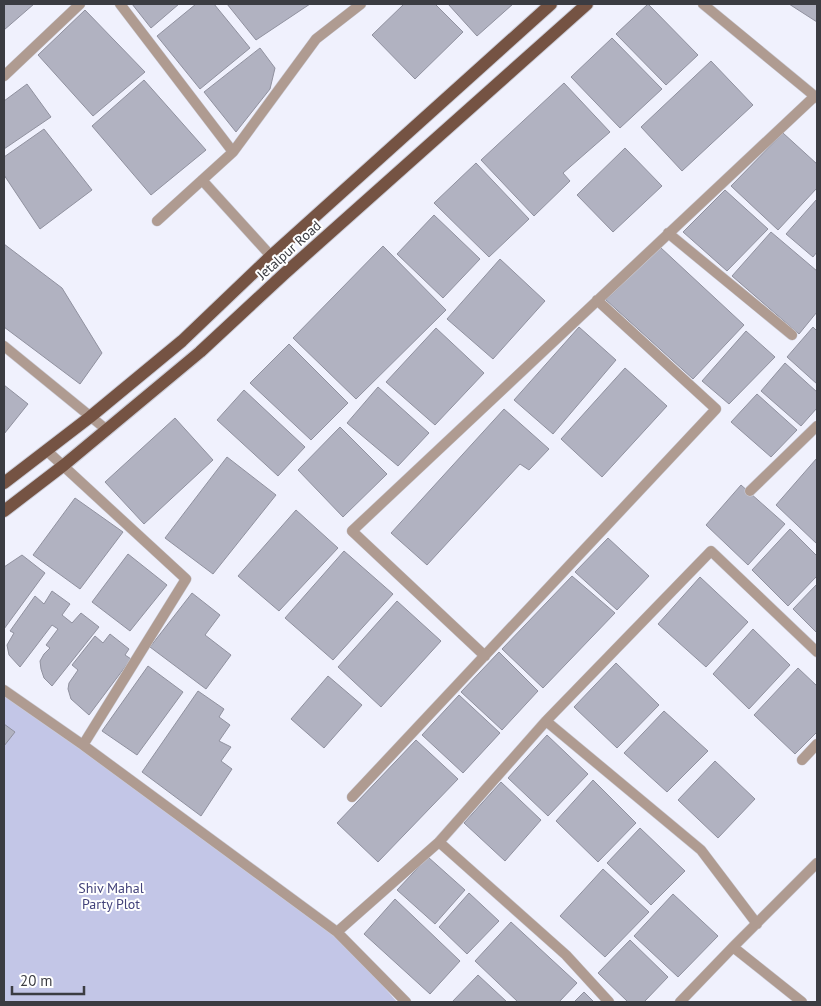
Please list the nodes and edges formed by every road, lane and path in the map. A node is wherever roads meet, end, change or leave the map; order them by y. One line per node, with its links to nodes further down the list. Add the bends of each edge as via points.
1 (80, 4): 7 (street)
2 (120, 4): 9 (street)
3 (361, 4): 9 (street, via 316,39)
4 (551, 4): 13 (main road, Jetalpur Road)
5 (587, 4): 18 (main road, Jetalpur Road, via 200,352)
6 (703, 4): 8 (street)
7 (4, 76)
8 (816, 96): 12 (street)
9 (233, 152): 10 (street)
10 (202, 180): 11 (street); 13 (street)
11 (157, 221)
12 (668, 234): 14 (street); 15 (street)
13 (270, 256): 17 (main road, Jetalpur Road, via 182,341)
14 (598, 300): 26 (street, via 716,409); 26 (street, via 352,531)
15 (792, 334)
16 (4, 346): 17 (street)
17 (90, 417): 18 (street); 20 (main road, Jetalpur Road)
18 (107, 430): 21 (main road, Jetalpur Road)
19 (815, 431): 23 (street)
20 (46, 450): 21 (street); 22 (main road, Jetalpur Road)
21 (64, 466): 24 (main road, Jetalpur Road); 30 (street, via 186,579)
22 (4, 484)
23 (750, 491)
24 (4, 511)
25 (817, 652): 28 (street, via 710,551)
26 (485, 656): 32 (street)
27 (4, 690): 30 (street)
28 (546, 721): 33 (street); 35 (street, via 700,850)
29 (817, 744): 31 (street)
30 (83, 745): 36 (street)
31 (802, 760)
32 (352, 797)
33 (439, 842): 36 (street); 39 (street, via 566,955)
34 (817, 863): 35 (street)
35 (757, 924): 37 (street)
36 (337, 932): 38 (street)
37 (733, 947): 40 (street); 41 (street)
38 (406, 1002)
39 (609, 1002)
40 (680, 1002)
41 (802, 1002)

